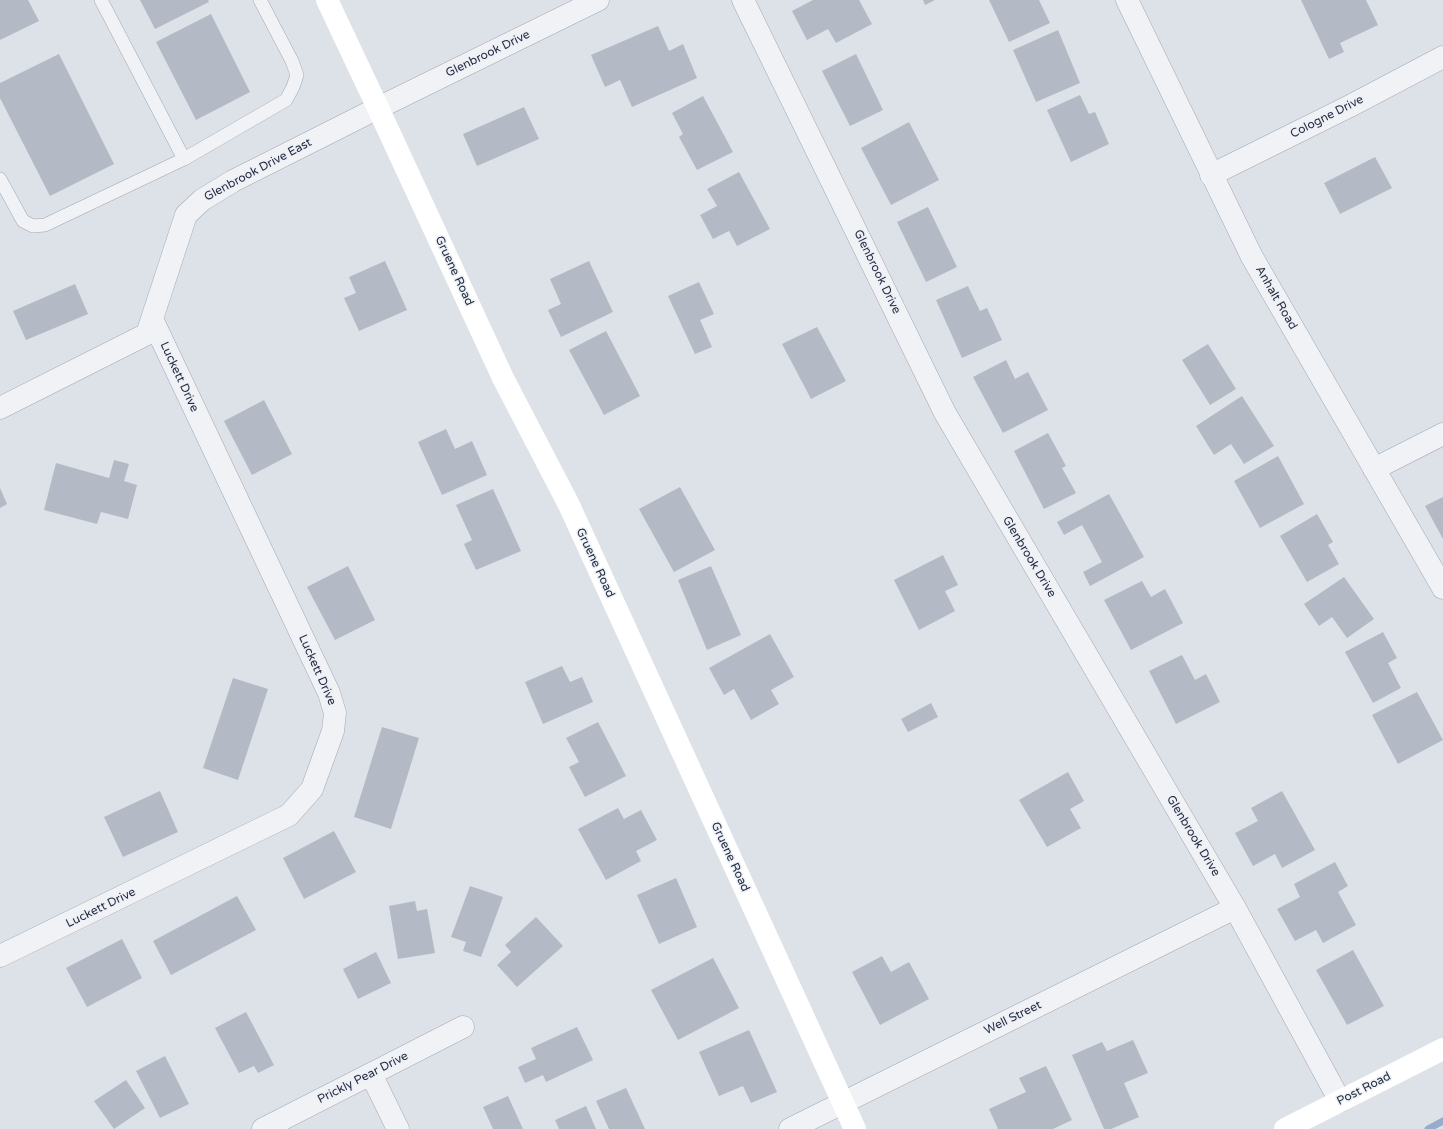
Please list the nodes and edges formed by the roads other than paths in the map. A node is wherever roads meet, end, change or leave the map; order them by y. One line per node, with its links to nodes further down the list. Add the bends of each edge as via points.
1 (101, 0): 9 (lane)
2 (260, 0): 9 (lane, via 292,62 296,75 293,88 286,100)
3 (327, 0): 8 (street, Gruene Road)
4 (598, 0): 8 (street, Glenbrook Drive)
5 (743, 0): 17 (street, Glenbrook Drive, via 945,413)
6 (1127, 0): 10 (street, Anhalt Road)
7 (1443, 57): 10 (street, Cologne Drive)
8 (378, 108): 12 (street, Glenbrook Drive East, via 233,181 192,208 186,215); 23 (street, Gruene Road, via 503,378 569,505)
9 (184, 159): 11 (lane, via 45,225 33,226 24,221)
10 (1211, 176): 15 (street, Anhalt Road, via 1252,257)
11 (0, 179)
12 (152, 319): 13 (street, Glenbrook Drive East, via 147,334); 18 (street, Luckett Drive, via 329,693 335,713 333,731 312,789 289,815)
13 (0, 408)
14 (1443, 434): 15 (street)
15 (1374, 469): 16 (street, Anhalt Road)
16 (1443, 588)
17 (1236, 908): 22 (street, Glenbrook Drive); 23 (street, Well Street)
18 (0, 956)
19 (463, 1027): 21 (street, Prickly Pear Drive)
20 (1443, 1049): 22 (street, Post Road)
21 (371, 1074): 24 (street, Prickly Pear Drive); 25 (street)
22 (1340, 1101): 28 (street, Post Road)
23 (843, 1102): 26 (street, Well Street); 27 (street, Gruene Road)
24 (263, 1129)
25 (398, 1129)
26 (790, 1129)
27 (855, 1129)
28 (1286, 1129)

